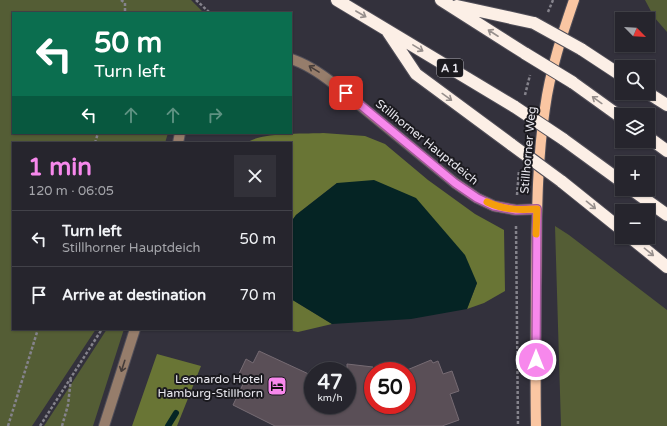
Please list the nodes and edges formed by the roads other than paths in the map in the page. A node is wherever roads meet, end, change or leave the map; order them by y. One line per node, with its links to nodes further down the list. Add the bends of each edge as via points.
1 (337, 0): 4 (highway, A 1, one-way to 4)
2 (574, 0): 14 (main road, Stillhorner Weg, via 551,74 545,107)
3 (445, 2): 6 (highway, bridge, via 534,23); 9 (highway, one-way to 3, bridge, via 572,82)
4 (385, 28): 12 (highway, A 1, one-way to 12, bridge, via 515,107); 16 (highway, one-way to 16, bridge, via 416,74 561,181)
5 (292, 59): 14 (street, Stillhorner Hauptdeich, one-way to 5, via 516,210 494,206 477,198 334,84 302,62)
6 (615, 72)
7 (655, 97): 8 (highway)
8 (667, 105)
9 (615, 113)
10 (655, 142): 11 (highway)
11 (667, 151)
12 (615, 177)
13 (641, 196): 15 (highway)
14 (537, 209): 21 (main road, Stillhorner Weg)
15 (667, 215)
16 (615, 224)
17 (639, 244): 18 (highway, one-way to 18)
18 (667, 267)
19 (135, 330): 20 (street, one-way to 20)
20 (104, 426)
21 (536, 426)

